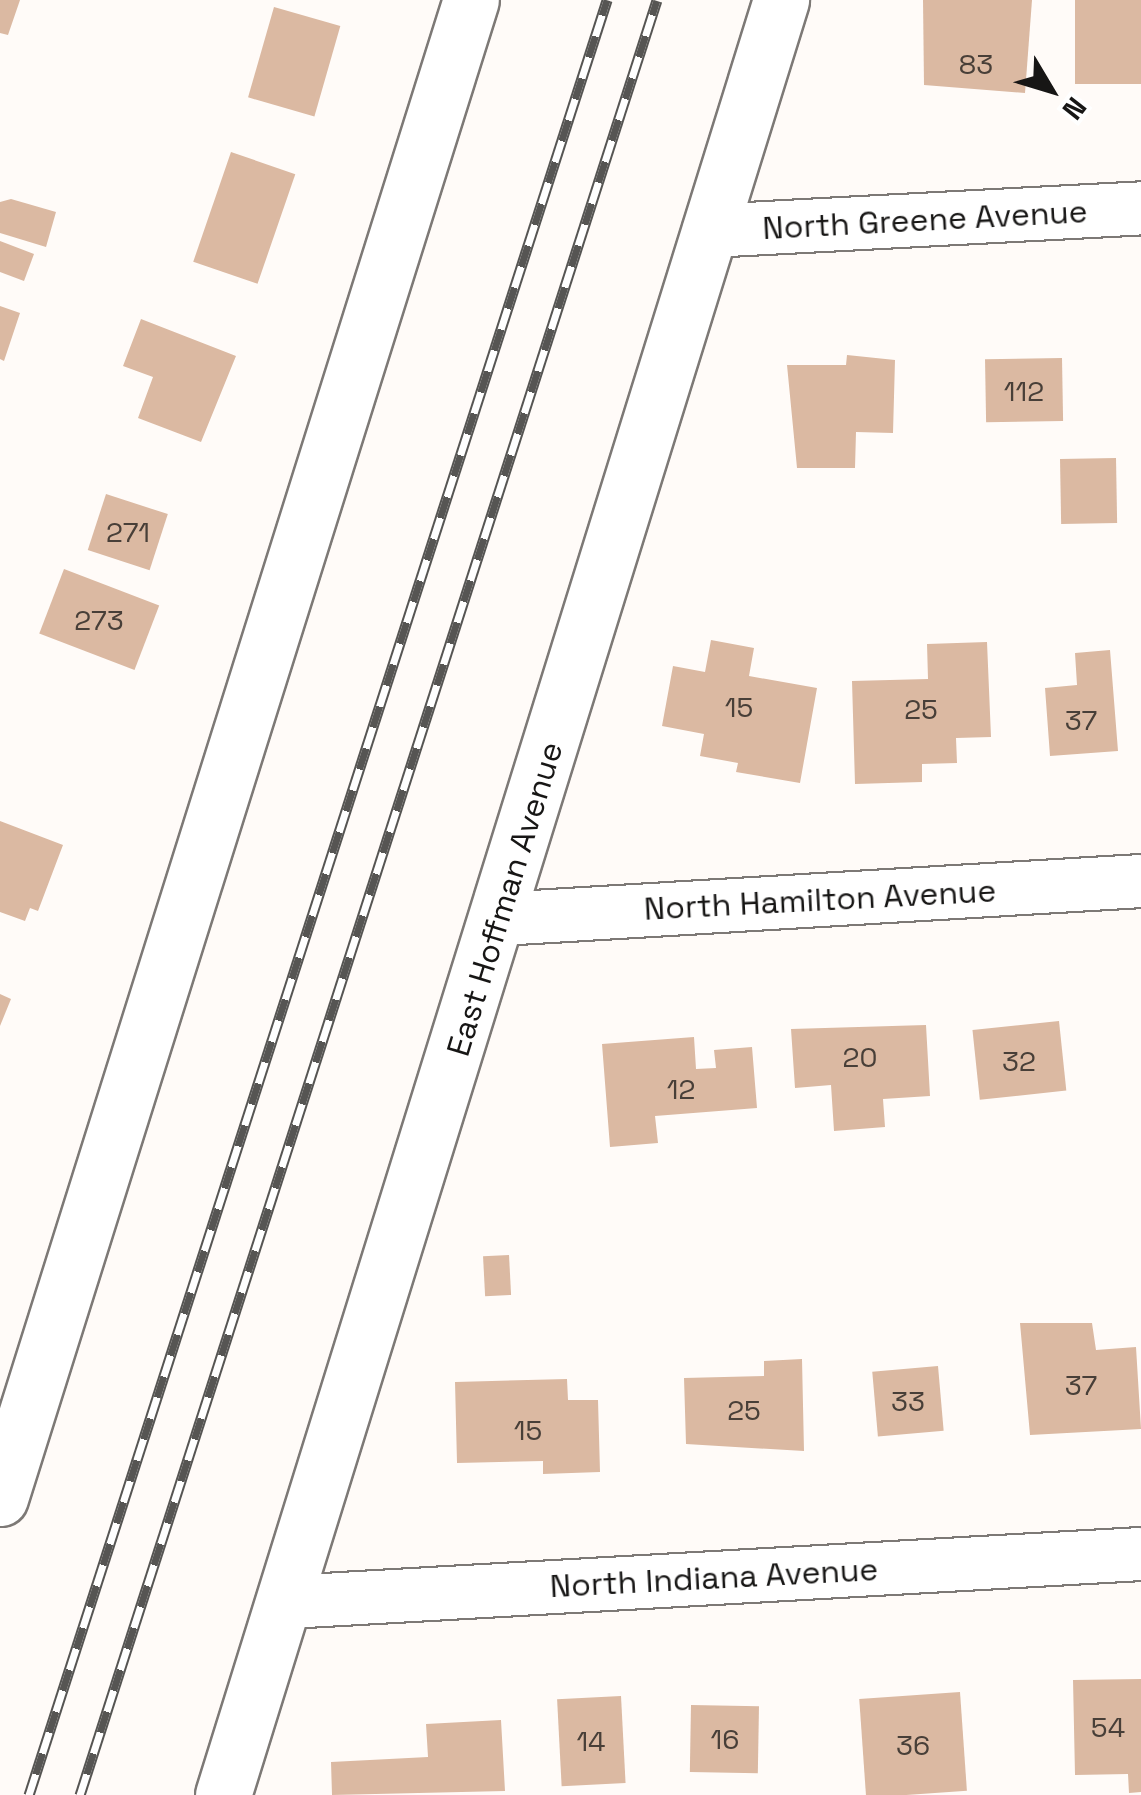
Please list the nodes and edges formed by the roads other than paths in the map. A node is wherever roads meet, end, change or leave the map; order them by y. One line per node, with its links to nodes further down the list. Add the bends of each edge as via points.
1 (470, 0): 7 (street)
2 (780, 0): 4 (street, East Hoffman Avenue)
3 (1141, 208): 4 (street, North Greene Avenue)
4 (709, 231): 6 (street, East Hoffman Avenue)
5 (1141, 881): 6 (street, North Hamilton Avenue)
6 (500, 919): 9 (street, East Hoffman Avenue)
7 (0, 1498)
8 (1141, 1554): 9 (street, North Indiana Avenue)
9 (288, 1602): 10 (street, East Hoffman Avenue)
10 (224, 1795)

